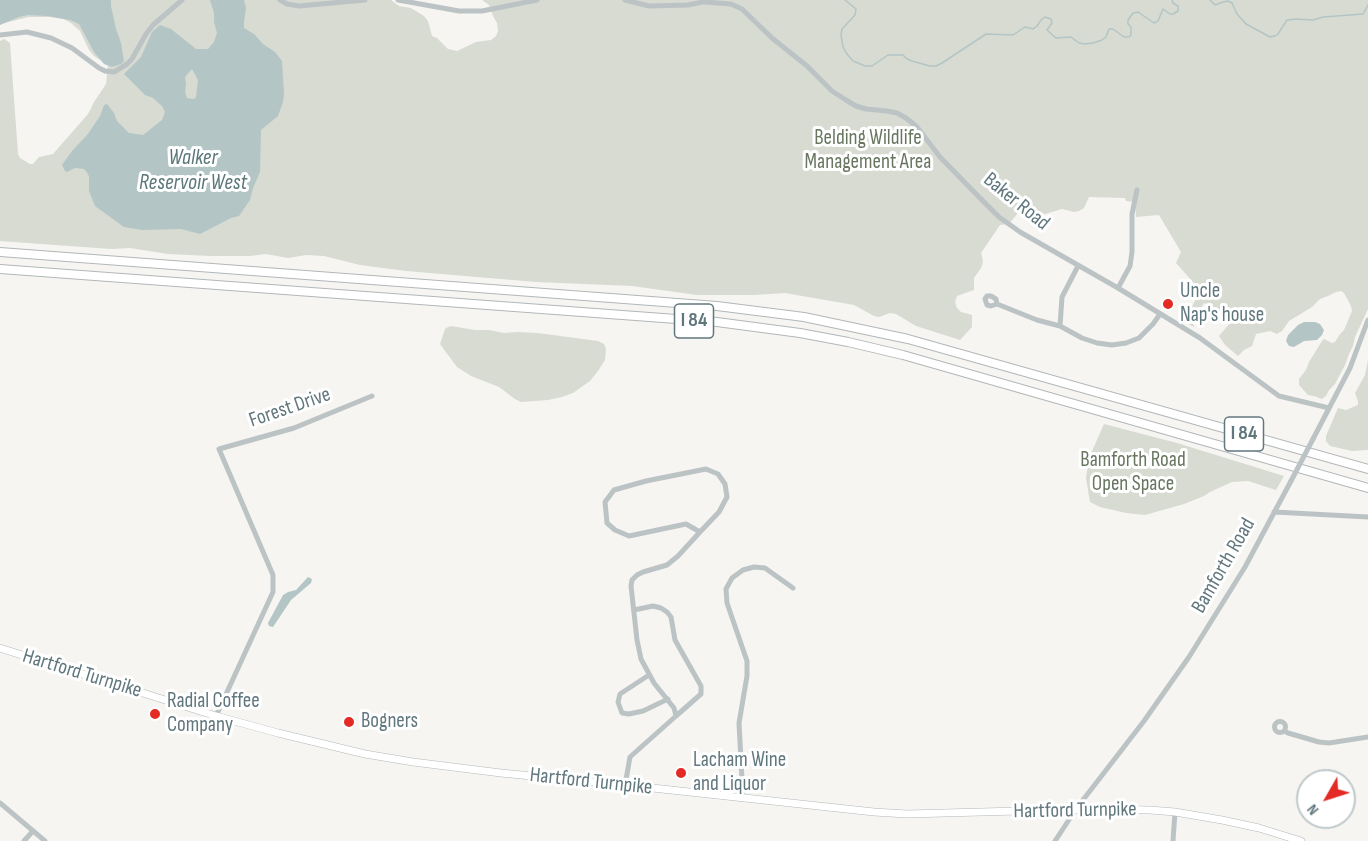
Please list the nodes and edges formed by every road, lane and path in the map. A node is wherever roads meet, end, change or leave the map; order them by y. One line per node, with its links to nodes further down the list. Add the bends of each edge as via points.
1 (182, 0): 9 (street, via 153,25 132,59 114,72 99,68 51,38 27,32)
2 (280, 0): 3 (street, via 299,6)
3 (364, 0)
4 (398, 0): 8 (street, via 459,11 482,11)
5 (537, 0): 8 (street)
6 (625, 0): 7 (street, Baker Road, via 649,6)
7 (707, 1): 12 (street, Baker Road, via 741,9 832,91 856,106 906,118 999,217)
8 (516, 2)
9 (0, 35)
10 (1137, 190): 14 (street, via 1130,266)
11 (0, 252): 21 (highway, I 84, via 717,306 804,316 908,339)
12 (1078, 266): 14 (street, Baker Road); 18 (street, via 1062,297)
13 (0, 270): 22 (highway, I 84, via 717,322 792,332 912,357)
14 (1118, 288): 16 (street, Baker Road)
15 (997, 304): 18 (street)
16 (1160, 314): 18 (street, via 1139,338 1112,345 1097,344); 20 (street, Baker Road, via 1279,396)
17 (1368, 320): 20 (street, Bamforth Road)
18 (1060, 326)
19 (372, 396): 31 (street, Forest Drive, via 294,428 219,449 273,575 273,591)
20 (1329, 408): 23 (street, Bamforth Road, bridge)
21 (1368, 469)
22 (1368, 488)
23 (1274, 512): 24 (street); 38 (street, Bamforth Road, via 1183,666)
24 (1368, 517)
25 (700, 532): 25 (street, via 719,513 727,497 718,474 706,469 614,490 605,502 607,524 629,536 686,524); 27 (street, via 667,565 643,572 632,580)
26 (793, 588): 36 (street, via 765,568 754,567 732,578 726,590 747,661 739,723)
27 (634, 610): 29 (street, via 640,659); 32 (street, via 653,606 667,612 675,640 701,686 701,694)
28 (0, 648): 31 (main road, Hartford Turnpike)
29 (649, 675): 30 (street); 30 (street, via 620,694 622,713 643,711)
30 (668, 699): 32 (street)
31 (216, 716): 35 (main road, Hartford Turnpike, via 376,756)
32 (676, 716): 35 (street, via 630,757)
33 (1284, 731): 34 (street, via 1329,743)
34 (1368, 737)
35 (625, 785): 36 (main road, Hartford Turnpike)
36 (743, 798): 38 (main road, Hartford Turnpike, via 907,814)
37 (0, 803): 40 (street)
38 (1076, 809): 39 (main road, Hartford Turnpike); 43 (street, Bamforth Road)
39 (1175, 812): 44 (street); 45 (main road, Hartford Turnpike, via 1259,828)
40 (33, 831): 41 (street); 42 (street)
41 (24, 841)
42 (45, 841)
43 (1055, 841)
44 (1173, 841)
45 (1302, 841)

